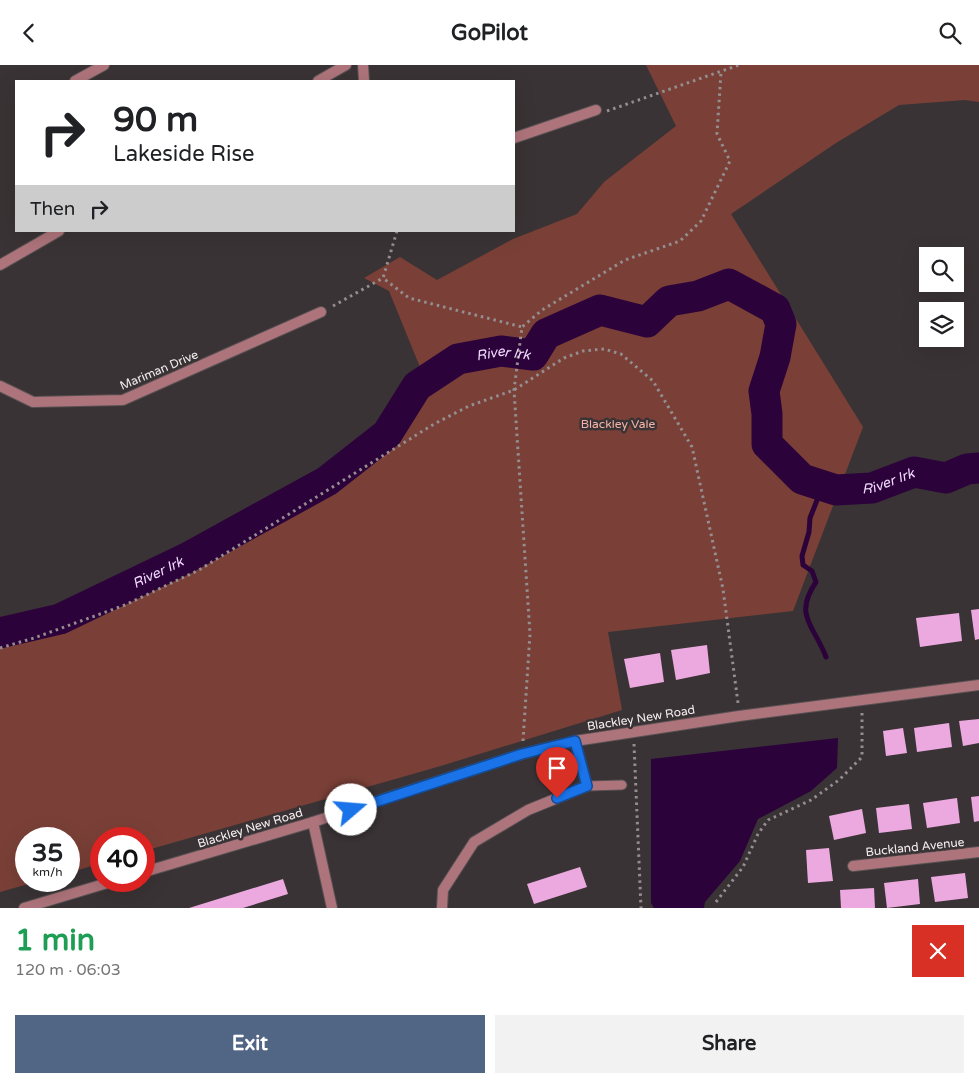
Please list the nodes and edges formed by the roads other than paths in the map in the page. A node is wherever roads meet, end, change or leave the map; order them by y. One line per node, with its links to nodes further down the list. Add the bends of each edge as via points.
1 (104, 65): 4 (street)
2 (346, 65): 5 (street)
3 (363, 65): 6 (street)
4 (78, 80)
5 (320, 80)
6 (364, 80)
7 (596, 110): 8 (street)
8 (515, 138)
9 (57, 232): 10 (street)
10 (0, 265)
11 (321, 312): 12 (street, Mariman Drive, via 124,400 33,402)
12 (0, 386)
13 (979, 685): 14 (street, Blackley New Road)
14 (575, 741): 16 (street); 17 (street, Blackley New Road, via 522,754)
15 (622, 785): 16 (lane)
16 (587, 786): 24 (street, via 528,810 474,842 443,890)
17 (313, 822): 20 (street, Blackley New Road); 23 (street)
18 (979, 852): 19 (street, Buckland Avenue)
19 (853, 866)
20 (155, 870)
21 (90, 888): 22 (street)
22 (24, 908)
23 (332, 908)
24 (442, 908)

